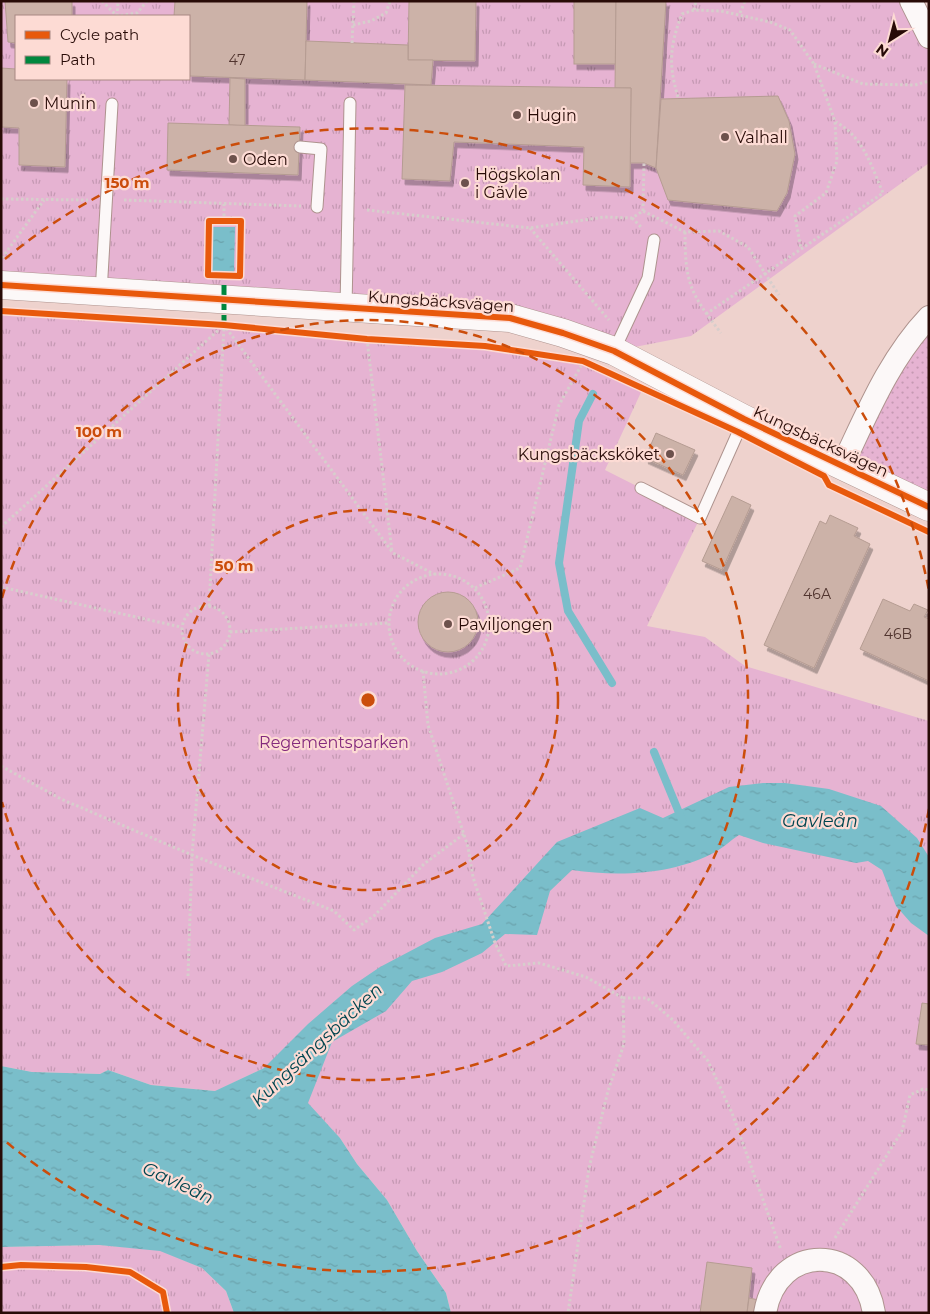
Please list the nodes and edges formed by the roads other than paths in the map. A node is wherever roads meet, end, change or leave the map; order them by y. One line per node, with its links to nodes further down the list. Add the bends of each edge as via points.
1 (911, 1): 2 (street)
2 (929, 37)
3 (112, 104): 9 (lane)
4 (350, 104): 10 (lane)
5 (300, 148): 6 (lane, via 320,149)
6 (317, 207)
7 (654, 240): 12 (lane, via 648,278)
8 (1, 285): 9 (street, Kungsbäcksvägen)
9 (101, 293): 10 (street, Kungsbäcksvägen)
10 (346, 308): 12 (street, Kungsbäcksvägen, via 510,318)
11 (929, 317): 14 (street, via 912,335 880,387)
12 (609, 350): 13 (street, Kungsbäcksvägen)
13 (744, 419): 14 (street, Kungsbäcksvägen); 15 (lane, via 700,518)
14 (842, 466): 16 (street, Kungsbäcksvägen)
15 (641, 488)
16 (929, 507)
17 (765, 1313): 18 (street, via 772,1289 788,1269 822,1259 838,1262 864,1282 872,1297)
18 (874, 1313)

